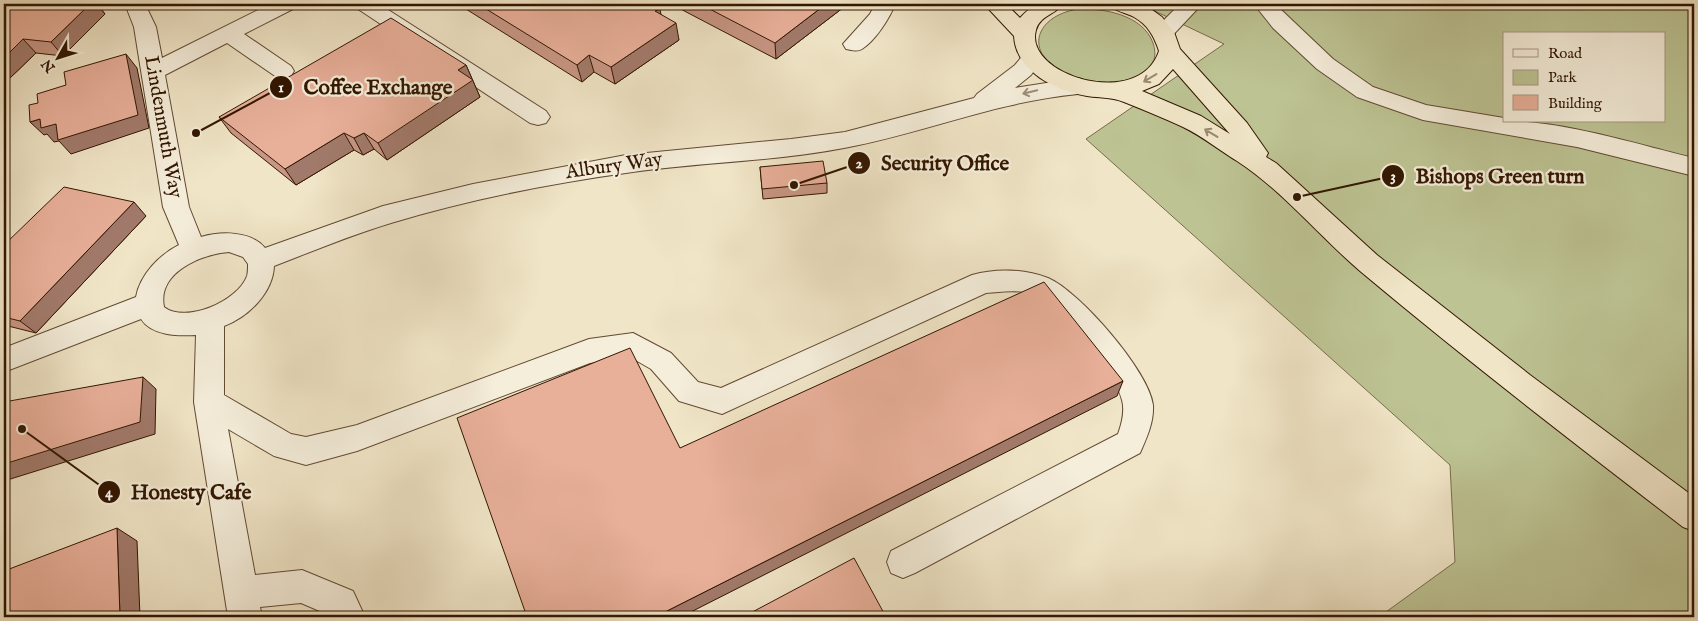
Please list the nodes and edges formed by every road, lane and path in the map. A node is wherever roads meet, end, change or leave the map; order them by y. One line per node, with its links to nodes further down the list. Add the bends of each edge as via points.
1 (135, 4): 16 (street, Lindenmuth Way, via 145,27)
2 (286, 4): 10 (street)
3 (365, 4): 20 (street)
4 (885, 4): 13 (street, via 880,17)
5 (994, 4): 11 (highway)
6 (1052, 4): 11 (highway, via 1034,14)
7 (1127, 4): 12 (highway, via 1154,22)
8 (1192, 4): 12 (street)
9 (1264, 4): 21 (street, via 1325,64 1365,92 1423,112 1577,139)
10 (227, 33): 15 (street); 16 (street)
11 (1024, 34): 14 (highway, via 1025,46)
12 (1167, 42): 18 (highway, one-way to 18, via 1166,65 1157,75 1140,85); 22 (highway, via 1239,129)
13 (854, 44)
14 (1032, 59): 17 (highway, via 1051,75); 19 (street, Albury Way, via 1023,70)
15 (283, 71)
16 (153, 72): 23 (street, Lindenmuth Way, via 176,208)
17 (1078, 86): 18 (highway); 19 (street, Albury Way, one-way to 19, via 1048,88)
18 (1117, 90): 22 (highway, one-way to 18, via 1193,122)
19 (976, 106): 24 (street, Albury Way, via 843,140 684,156 546,177 434,202 372,220)
20 (538, 117)
21 (1694, 167)
22 (1267, 169): 29 (highway, via 1382,273 1520,384)
23 (195, 248): 24 (street, via 230,242 244,245); 25 (street, via 172,262 155,279 149,292)
24 (260, 261): 26 (street, via 261,274 256,287 244,301)
25 (149, 304): 26 (street, via 163,321 176,325); 27 (street)
26 (210, 321): 28 (street)
27 (4, 360)
28 (209, 402): 30 (street, via 285,446 306,451 357,438 589,351 633,345 661,360 689,392 722,400 982,283 1010,280 1040,286 1063,300 1124,371 1137,398 1138,423 1129,443); 31 (street)
29 (1694, 516)
30 (903, 562)
31 (243, 605): 32 (street, via 302,586 341,602)
32 (348, 617)

